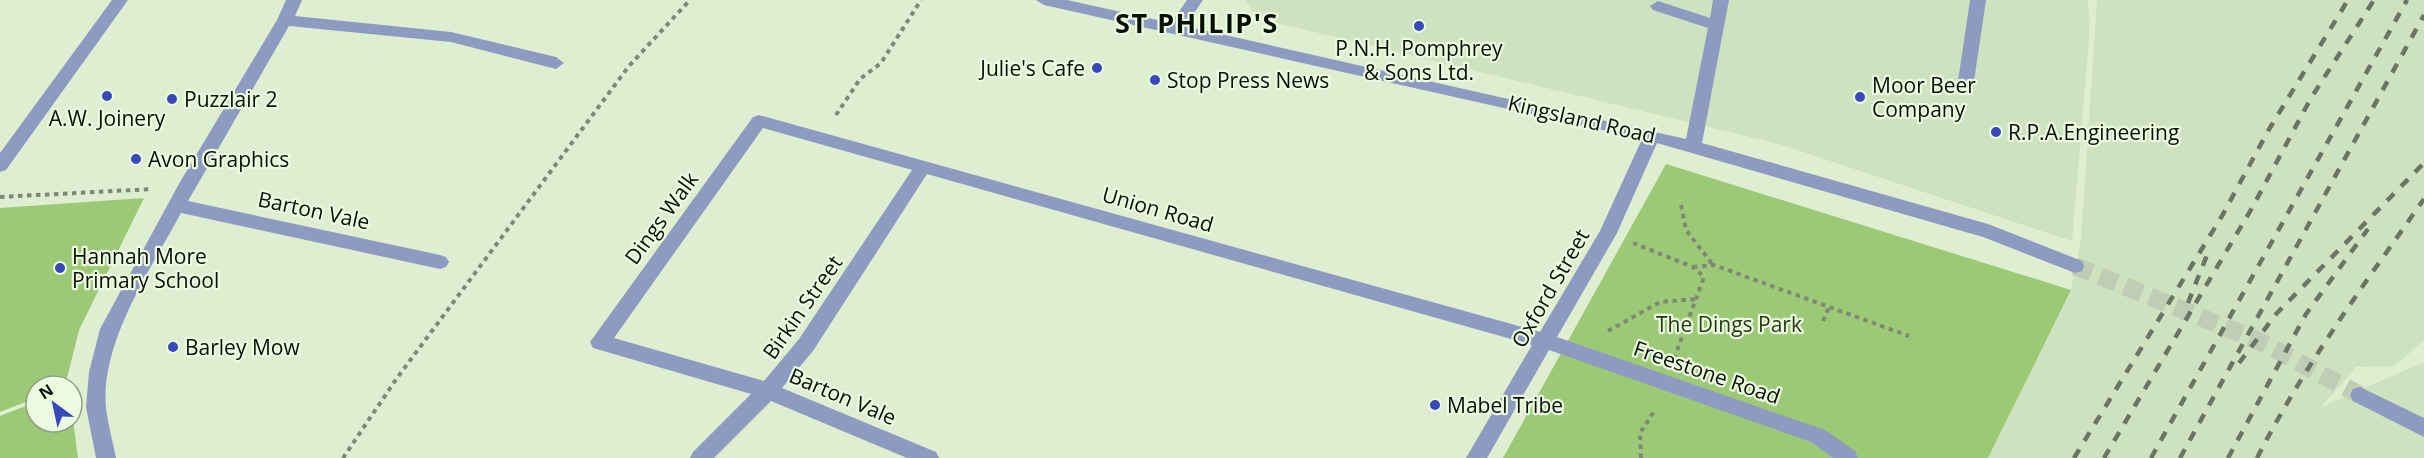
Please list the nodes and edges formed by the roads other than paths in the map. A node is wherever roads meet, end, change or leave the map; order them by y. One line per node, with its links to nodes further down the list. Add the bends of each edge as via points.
1 (120, 0): 16 (street)
2 (294, 0): 8 (street)
3 (1044, 0): 10 (street, Kingsland Road)
4 (1195, 0): 10 (street)
5 (1721, 0): 9 (street)
6 (1978, 0): 12 (street)
7 (1658, 6): 9 (street)
8 (285, 20): 11 (street, via 451,37); 19 (street)
9 (1717, 26): 15 (street)
10 (1176, 28): 14 (street, Kingsland Road)
11 (556, 63)
12 (1966, 81)
13 (759, 121): 18 (street, Union Road); 23 (street, Dings Walk)
14 (1652, 135): 15 (street, Kingsland Road); 22 (street, Oxford Street, via 1608,233)
15 (1692, 146): 21 (street, Kingsland Road, via 1988,231)
16 (7, 150): 17 (street)
17 (0, 166)
18 (923, 167): 22 (street, Union Road); 24 (street, Birkin Street, via 806,345)
19 (177, 205): 20 (street, Barton Vale); 28 (street, via 110,329 99,372 96,406)
20 (440, 262)
21 (2075, 266)
22 (1545, 341): 27 (street, Freestone Road, via 1818,436); 31 (street, Oxford Street)
23 (600, 342): 24 (street, Barton Vale)
24 (768, 391): 29 (street, Birkin Street); 30 (street, Barton Vale)
25 (2360, 395): 26 (street)
26 (2424, 428)
27 (1848, 457)
28 (106, 458)
29 (700, 458)
30 (929, 458)
31 (1476, 458)

